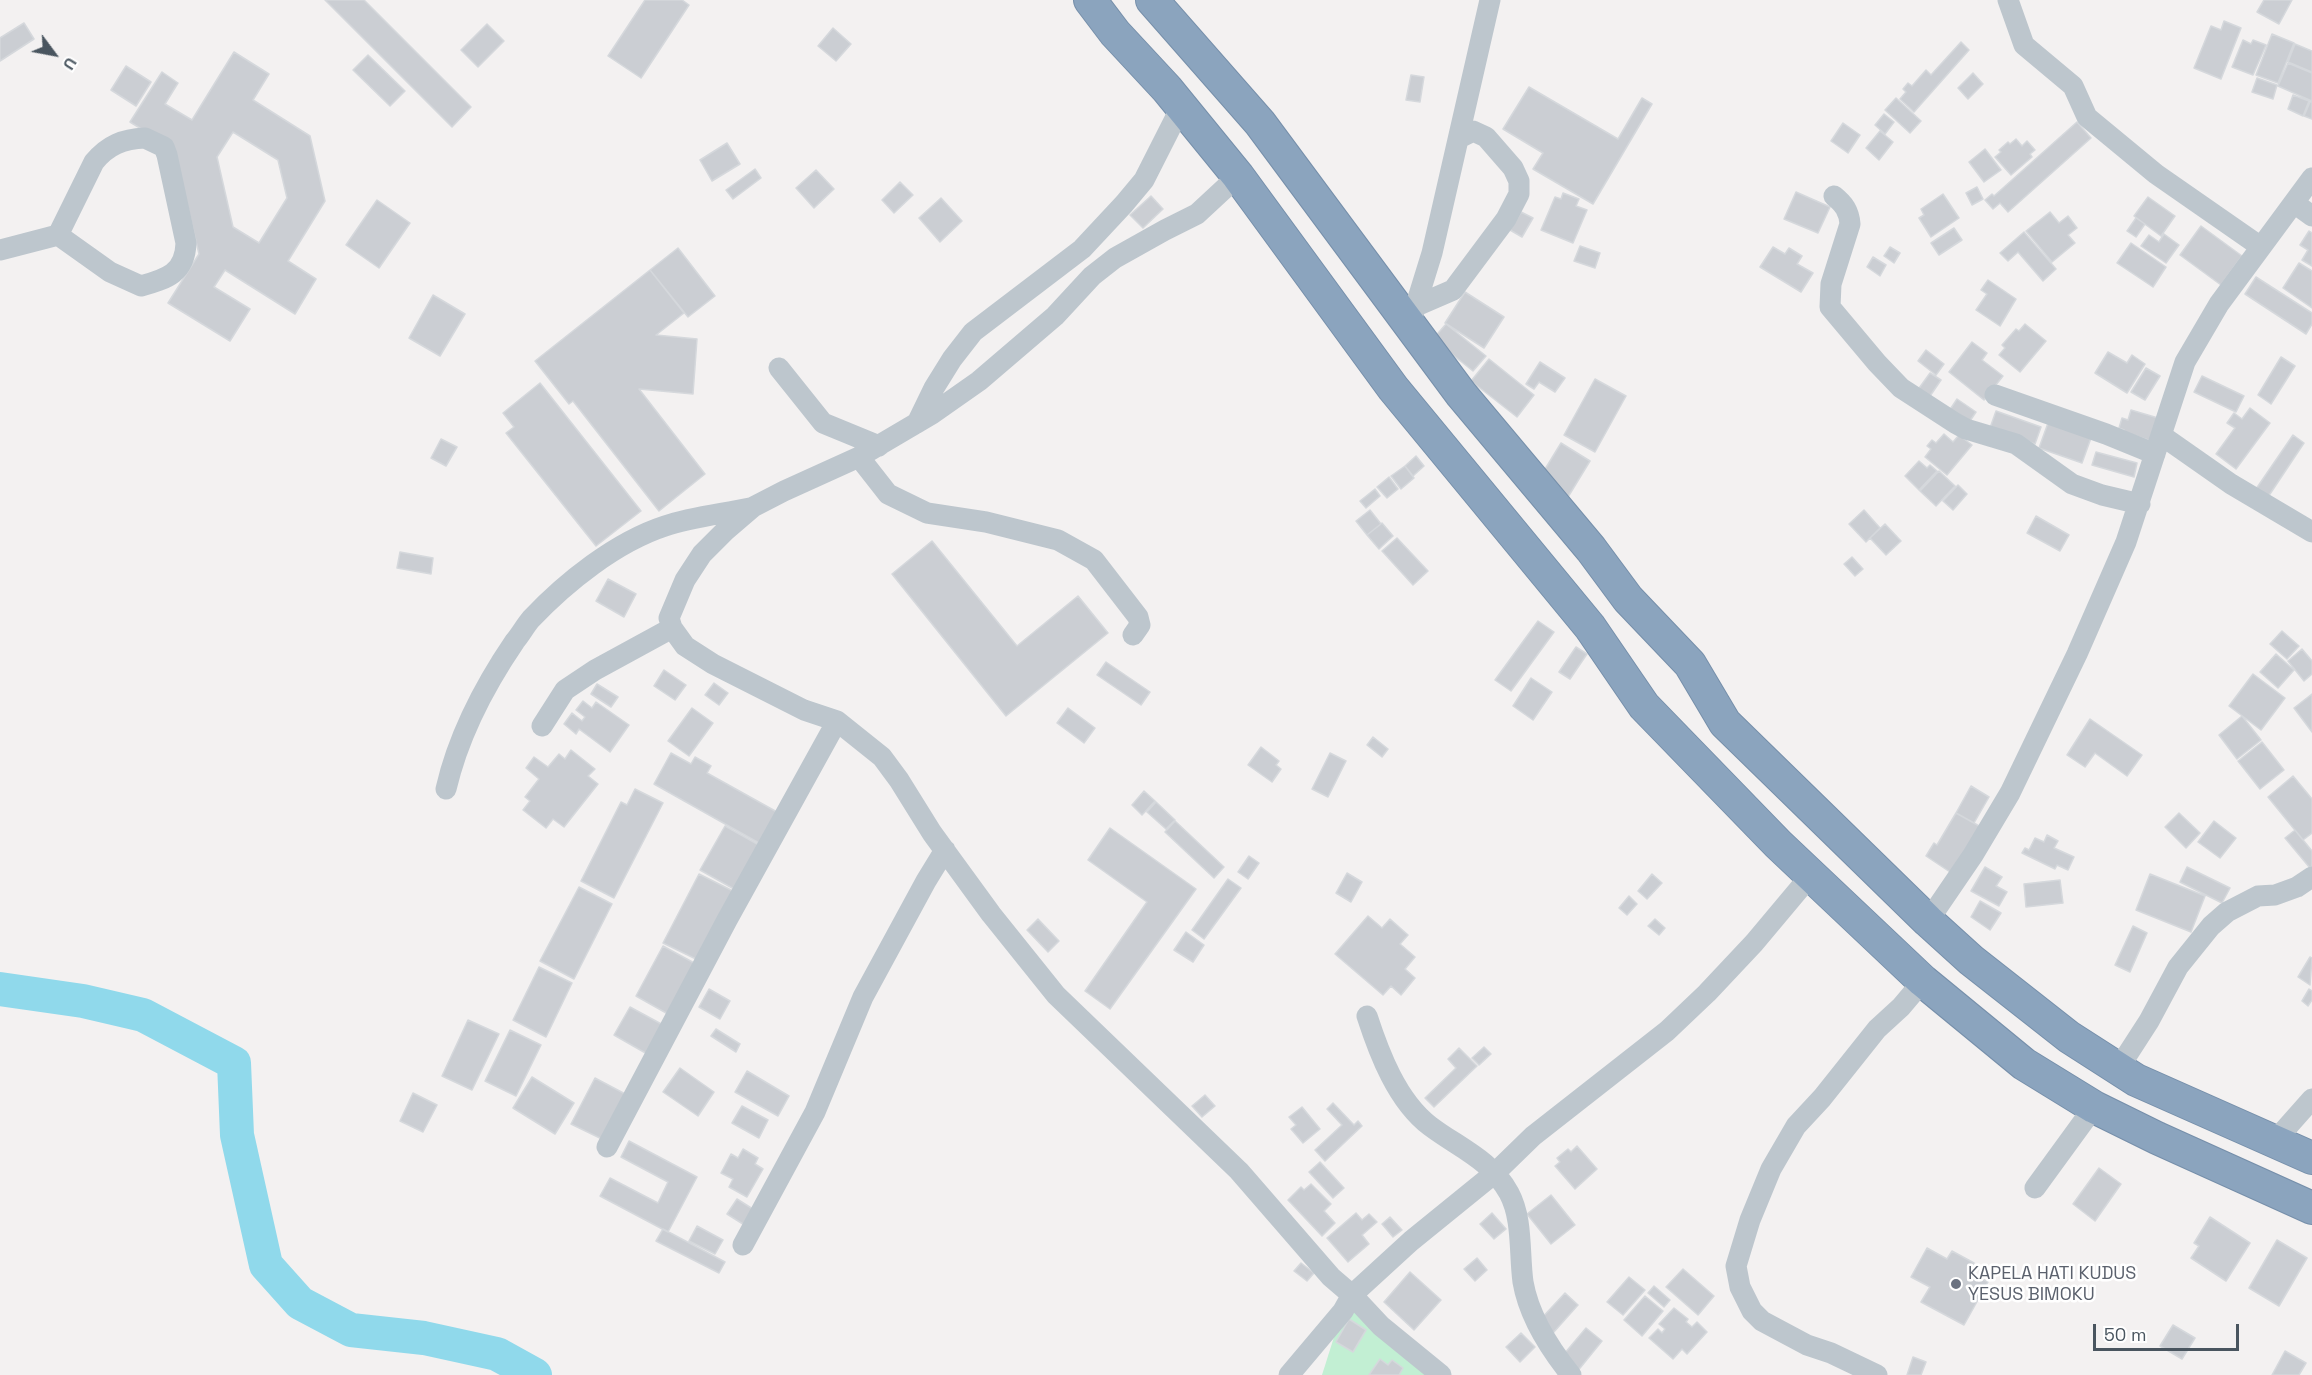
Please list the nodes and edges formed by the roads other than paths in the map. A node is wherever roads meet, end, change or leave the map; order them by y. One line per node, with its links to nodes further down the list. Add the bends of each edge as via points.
1 (1090, 0): 5 (highway)
2 (1152, 0): 15 (highway, via 1260,123)
3 (1490, 0): 6 (street)
4 (2008, 0): 13 (street, via 2024,45 2073,86 2087,117 2156,174)
5 (1182, 107): 7 (highway); 19 (street, via 1144,180 1124,204 1082,249 973,332 952,358)
6 (1459, 138): 15 (street); 15 (street, via 1473,131 1486,137 1513,168 1520,181 1519,194 1506,219 1453,290)
7 (1238, 176): 19 (street, via 1197,214 1115,258 987,374); 20 (highway)
8 (2312, 178): 10 (street)
9 (1834, 196): 24 (street, via 1844,204 1850,224 1831,284 1830,307 1901,388 1966,429 2016,444 2072,484)
10 (2294, 203): 11 (street); 13 (street)
11 (2312, 216)
12 (58, 235): 12 (street, via 134,285 151,284 173,274 182,265 186,243 164,147 145,138 128,139 106,150 94,162); 14 (street)
13 (2260, 247): 21 (street, via 2219,304 2186,362)
14 (0, 250)
15 (1413, 315): 18 (highway)
16 (779, 368): 22 (street, via 823,423)
17 (1995, 395): 21 (street, via 2106,434)
18 (1475, 412): 20 (highway); 35 (highway, via 1591,549 1628,599 1690,664 1725,723)
19 (917, 424): 22 (street)
20 (1435, 441): 33 (highway, via 1590,627 1644,706)
21 (2158, 444): 24 (street); 26 (street)
22 (879, 446): 23 (street)
23 (859, 457): 25 (street); 28 (street, via 888,494 927,513 986,522 1058,540 1094,560 1138,617 1140,625)
24 (2140, 504): 35 (street, via 2114,572 2010,793)
25 (753, 507): 27 (street, via 702,554 685,580 669,618); 31 (street, via 665,526 630,541 581,574 530,620 497,668)
26 (2312, 532)
27 (672, 628): 29 (street, via 685,646 713,664 804,710); 30 (street, via 565,690)
28 (1133, 635)
29 (837, 721): 32 (street, via 882,757); 43 (street)
30 (542, 726)
31 (446, 789)
32 (945, 850): 49 (street, via 863,997 815,1112); 50 (street, via 1056,995 1239,1171 1331,1277)
33 (1811, 874): 36 (highway); 46 (street, via 1754,943 1667,1031 1533,1136)
34 (2312, 877): 38 (street, via 2275,895 2258,896 2227,912 2211,926 2178,967)
35 (1928, 921): 38 (highway, via 2069,1037)
36 (1923, 981): 40 (highway, via 2024,1064); 54 (street, via 1796,1126 1771,1169 1736,1266 1740,1287 1762,1321)
37 (1367, 1016): 46 (street, via 1398,1088 1418,1115)
38 (2118, 1069): 41 (highway)
39 (2312, 1099): 42 (street)
40 (2094, 1107): 45 (highway); 47 (street)
41 (2228, 1122): 42 (highway); 45 (highway)
42 (2273, 1143): 44 (highway)
43 (608, 1147)
44 (2312, 1158)
45 (2211, 1163): 48 (highway)
46 (1496, 1172): 50 (street); 53 (street, via 1510,1195 1516,1216 1524,1284 1532,1313 1552,1352)
47 (2035, 1188)
48 (2312, 1208)
49 (743, 1245)
50 (1352, 1295): 51 (street); 52 (street, via 1381,1326)
51 (1289, 1375)
52 (1441, 1375)
53 (1571, 1375)
54 (1877, 1375)

